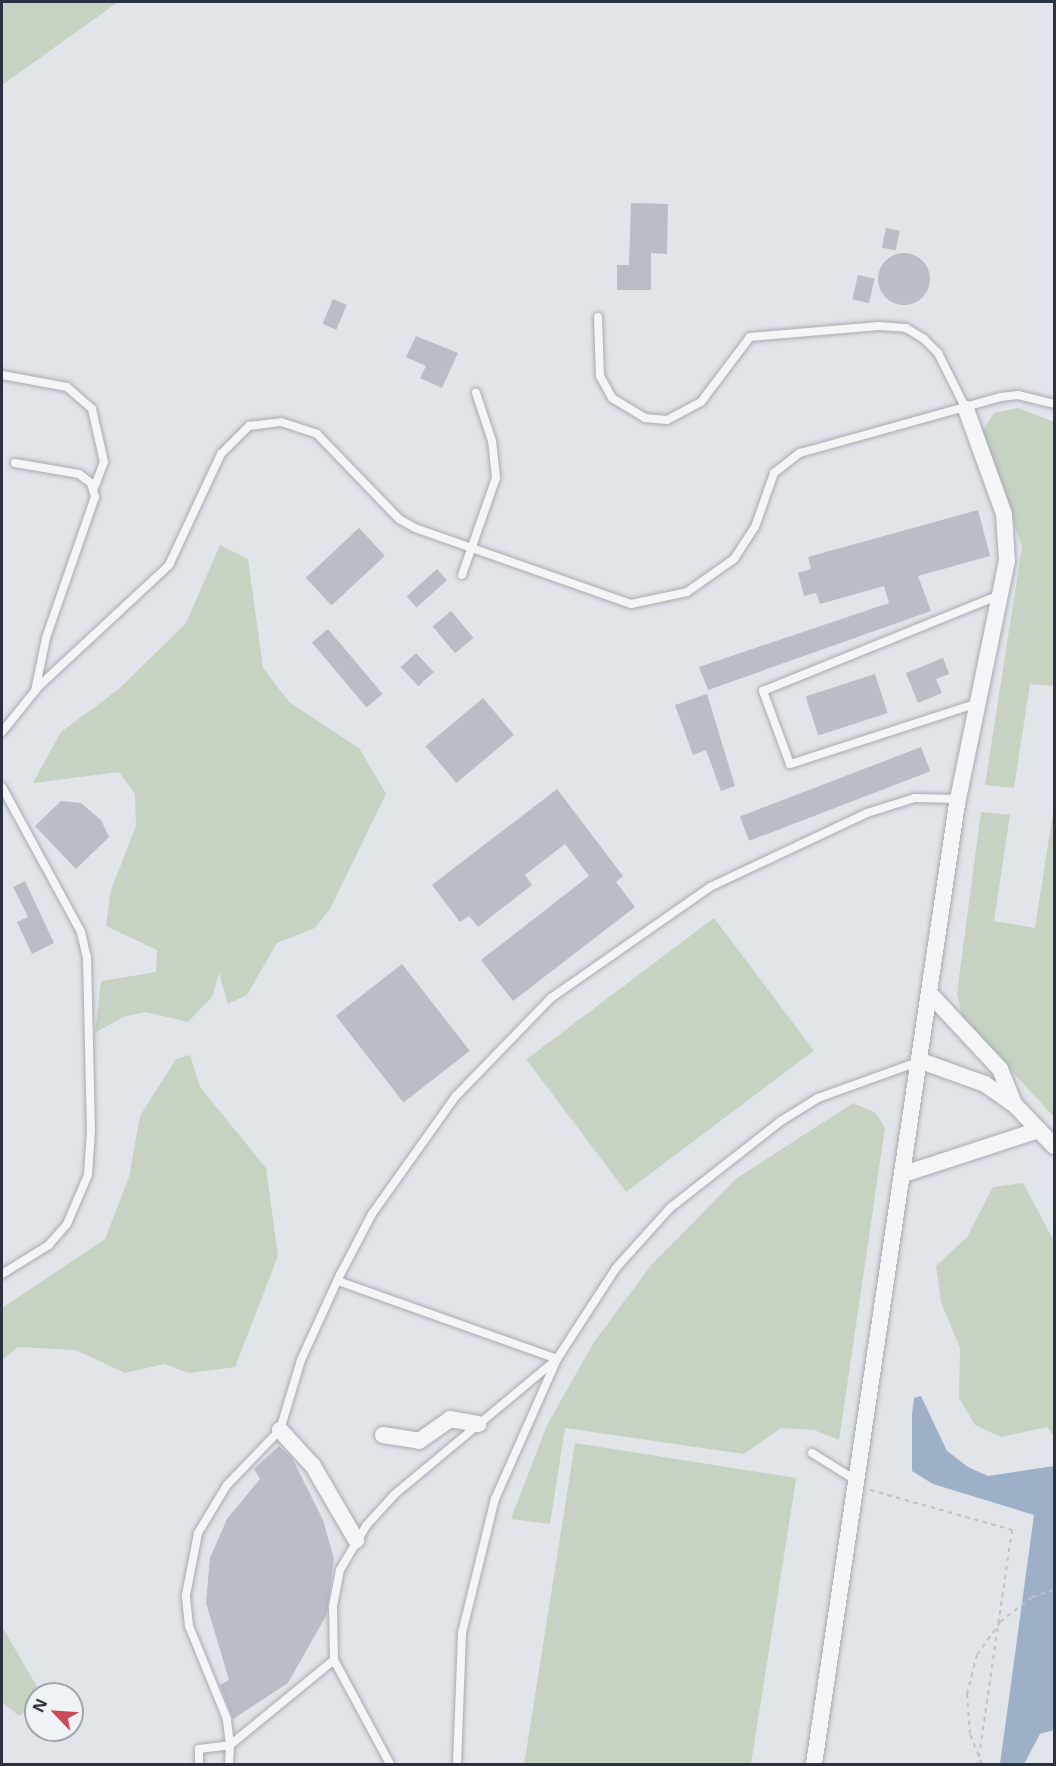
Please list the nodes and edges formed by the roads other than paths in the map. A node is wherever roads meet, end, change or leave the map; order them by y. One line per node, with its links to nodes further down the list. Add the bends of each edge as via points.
1 (598, 317): 5 (lane, via 600,376 612,398 645,418 666,420 701,402 750,337 879,326 906,328 924,339)
2 (2, 375): 7 (lane, via 67,387 92,409 104,462)
3 (476, 393): 8 (lane, via 492,441 496,478)
4 (1054, 404): 5 (lane, via 1018,395)
5 (966, 409): 8 (lane, via 800,453 784,463 766,487 745,547 711,577 668,600 631,604 607,598); 10 (street, via 1009,535)
6 (15, 463): 7 (lane, via 78,474)
7 (94, 488): 11 (lane, via 93,505 46,638)
8 (472, 550): 9 (lane); 11 (lane, via 399,519 317,434 281,422 249,426 221,454 169,565)
9 (462, 575)
10 (1000, 595): 12 (street); 12 (lane, via 763,691 790,764)
11 (35, 691): 13 (lane)
12 (978, 702): 15 (street)
13 (2, 732)
14 (2, 787): 22 (lane, via 81,932 87,957 91,1130 88,1176 66,1224 49,1245)
15 (958, 799): 16 (street); 23 (lane, via 915,798 787,847 666,914 560,991 456,1096 372,1214)
16 (930, 994): 17 (street); 18 (street, via 1000,1069)
17 (921, 1061): 18 (street, via 986,1084); 21 (street); 24 (lane, via 818,1098 744,1146 670,1208 616,1268)
18 (1014, 1104): 19 (street)
19 (1039, 1130): 20 (street); 21 (street)
20 (1054, 1146)
21 (904, 1174): 29 (street)
22 (2, 1274)
23 (338, 1281): 24 (lane); 26 (lane, via 301,1360)
24 (557, 1359): 25 (lane); 36 (lane, via 515,1445 476,1558 455,1703)
25 (479, 1424): 27 (street, via 450,1419 419,1440); 30 (lane, via 393,1495)
26 (280, 1430): 30 (street, via 314,1466); 32 (lane, via 208,1510 189,1568 189,1626 227,1719)
27 (383, 1435)
28 (812, 1453): 29 (lane)
29 (857, 1484): 37 (street)
30 (356, 1540): 31 (lane, via 340,1570 333,1607)
31 (334, 1660): 32 (lane); 35 (lane)
32 (230, 1745): 33 (lane, via 199,1749); 34 (lane)
33 (200, 1764)
34 (229, 1764)
35 (390, 1764)
36 (457, 1764)
37 (814, 1764)

